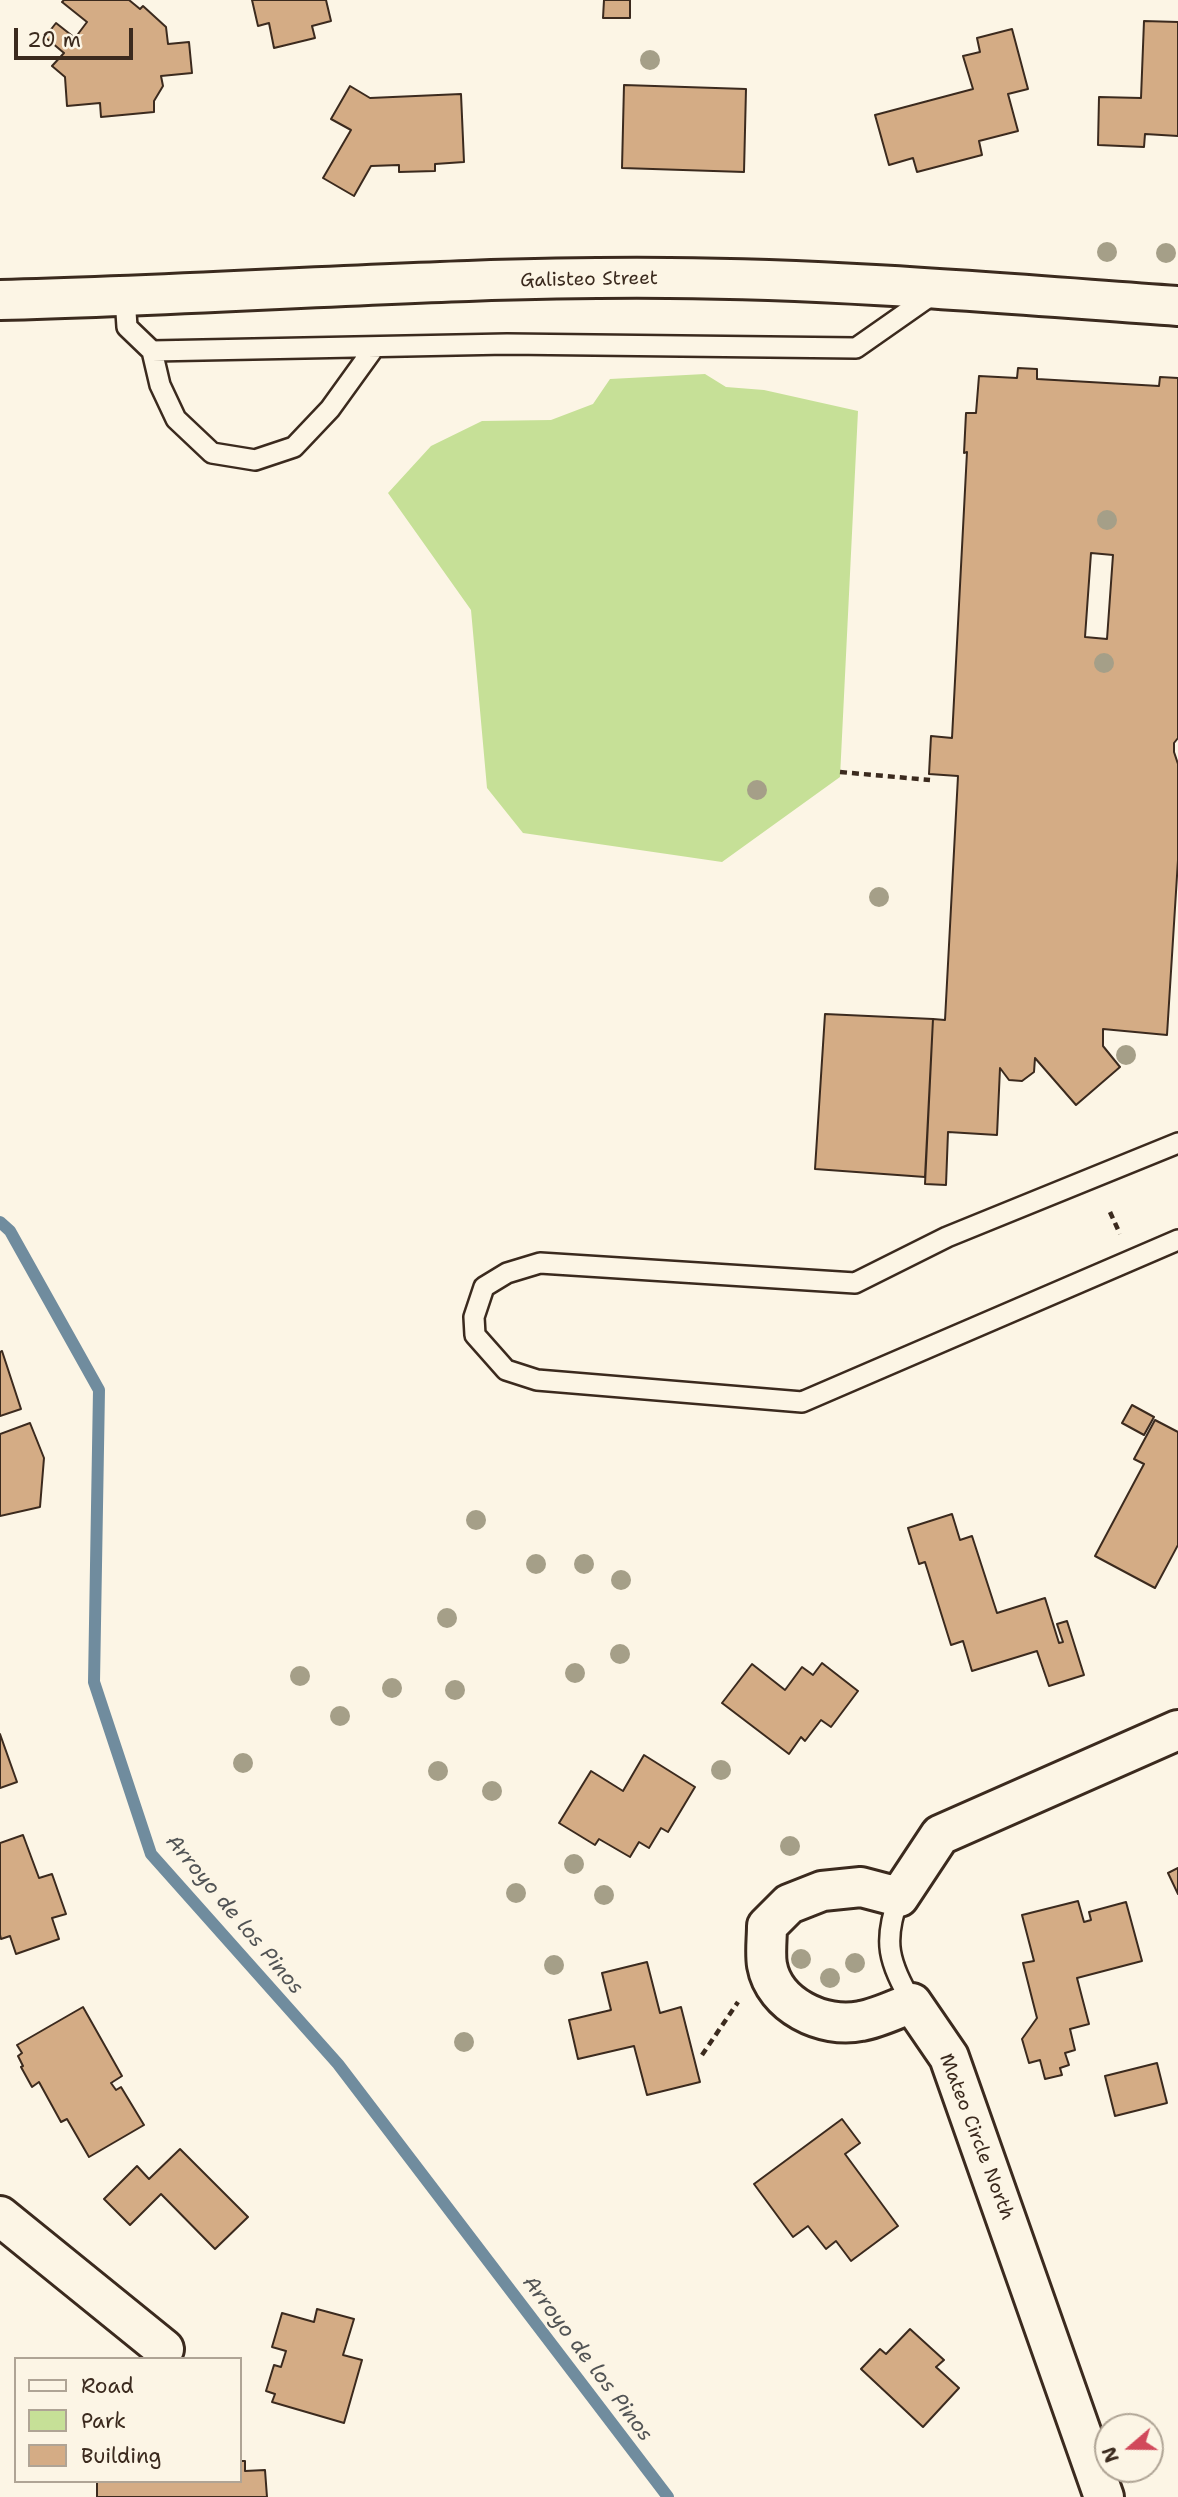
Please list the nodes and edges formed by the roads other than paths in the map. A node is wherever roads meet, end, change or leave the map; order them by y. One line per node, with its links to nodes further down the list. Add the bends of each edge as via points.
1 (939, 289): 2 (street, Galisteo Street, via 668,278); 4 (street, Galisteo Street); 5 (lane, via 856,348 507,344)
2 (125, 297): 3 (street, Galisteo Street); 6 (lane, via 127,327)
3 (0, 300)
4 (1178, 306)
5 (374, 348): 6 (lane); 6 (lane, via 330,409 294,447 256,460 212,453 176,419 160,385)
6 (152, 351)
7 (1178, 1143): 8 (lane, via 947,1237 855,1283 540,1263 507,1273 484,1287 474,1317 475,1335 506,1370 537,1380 802,1402)
8 (1178, 1240)
9 (1178, 1730): 10 (street, via 940,1835)
10 (900, 1897): 11 (lane, via 889,1943 895,1973); 11 (street, via 861,1887 822,1891 789,1905 767,1926 767,1966 780,1993 808,2016 859,2022)
11 (912, 2003): 14 (street, Mateo Circle North, via 949,2057)
12 (0, 2216): 13 (street)
13 (164, 2349)
14 (1104, 2497)

